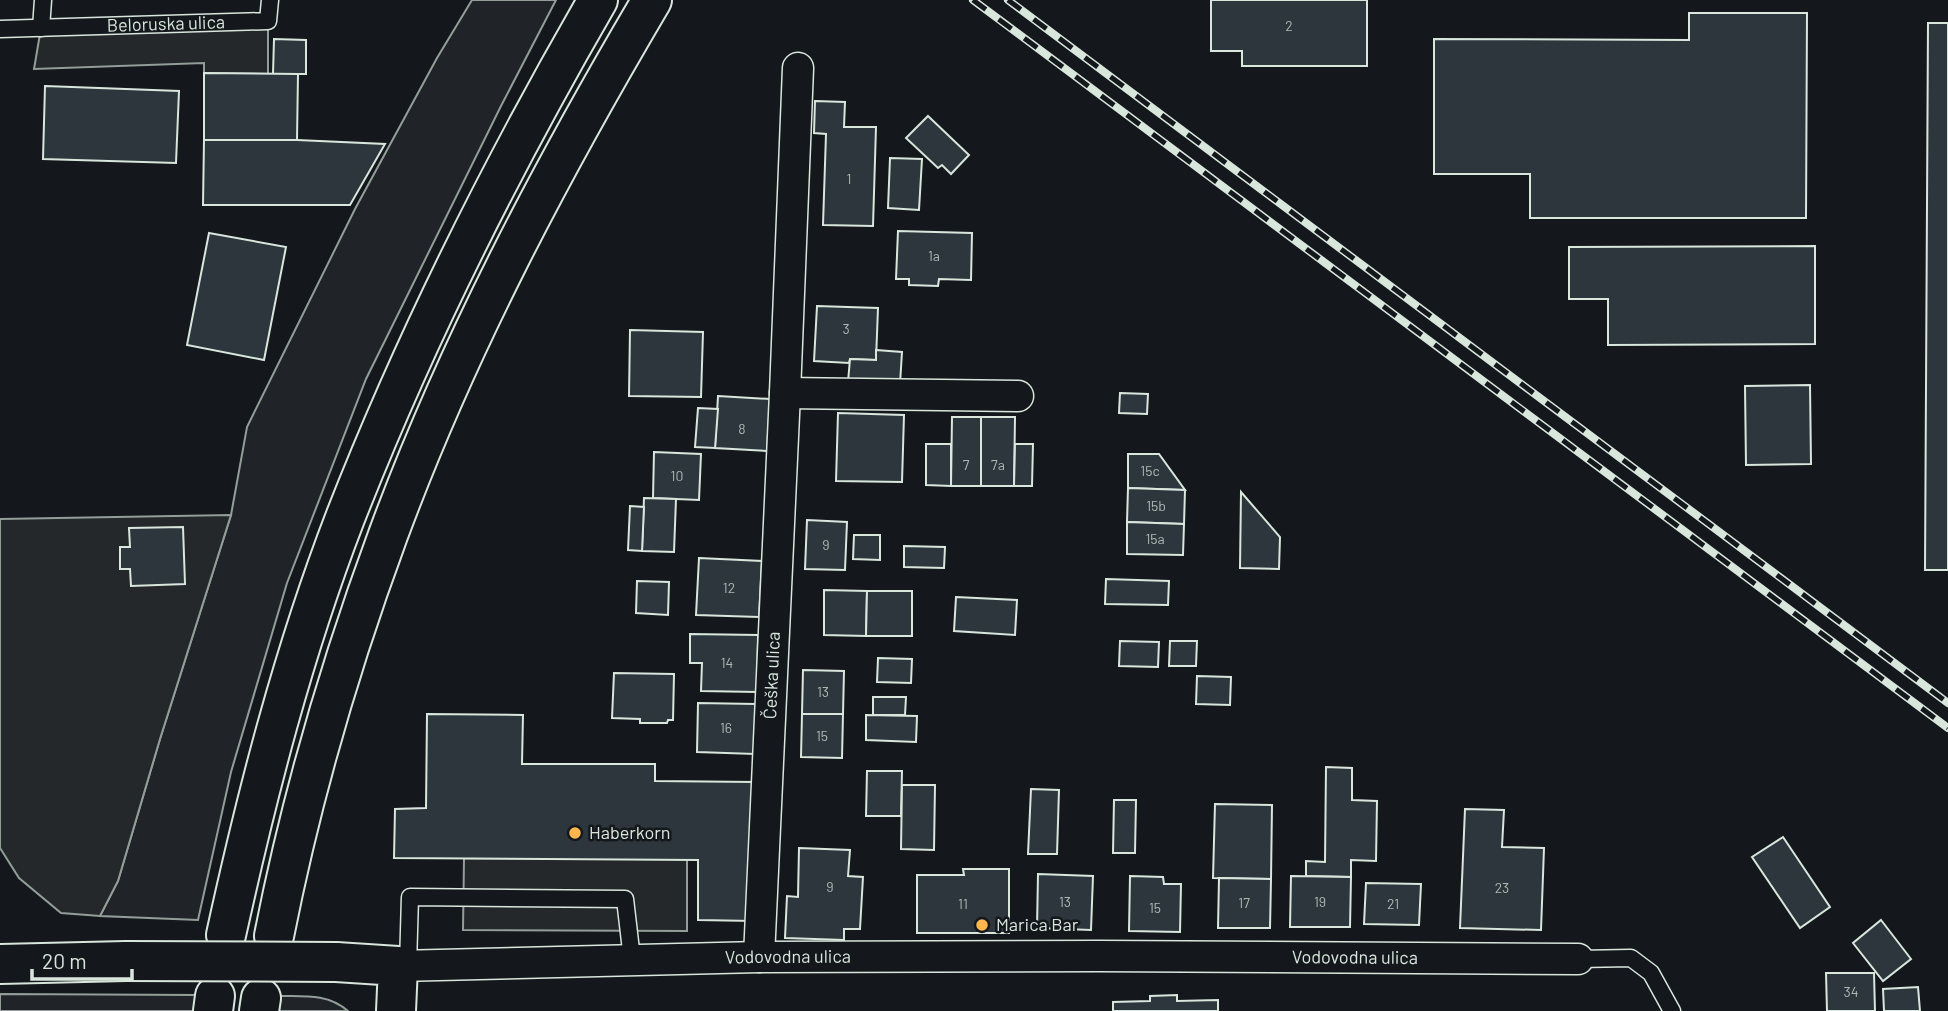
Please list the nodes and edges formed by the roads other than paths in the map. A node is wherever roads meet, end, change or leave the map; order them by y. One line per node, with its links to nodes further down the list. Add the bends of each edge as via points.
1 (43, 0): 5 (lane)
2 (270, 0): 5 (lane, Beloruska ulica, via 268,21)
3 (598, 0): 10 (main road, via 465,247 345,519 263,776)
4 (652, 0): 11 (main road, via 537,205 403,497 324,730)
5 (41, 28): 6 (lane, Beloruska ulica)
6 (0, 29)
7 (798, 68): 8 (street, Češka ulica)
8 (785, 393): 9 (street); 13 (street, Češka ulica)
9 (1018, 396)
10 (226, 935)
11 (274, 936)
12 (2, 955): 16 (main road, Vodovodna ulica, bridge)
13 (759, 957): 14 (street, Vodovodna ulica); 15 (street, Vodovodna ulica)
14 (632, 959): 16 (street, Vodovodna ulica); 16 (lane, via 625,899 410,897)
15 (1578, 959): 18 (lane, via 1631,958 1651,973)
16 (403, 966): 17 (main road)
17 (396, 1011)
18 (1672, 1011)

